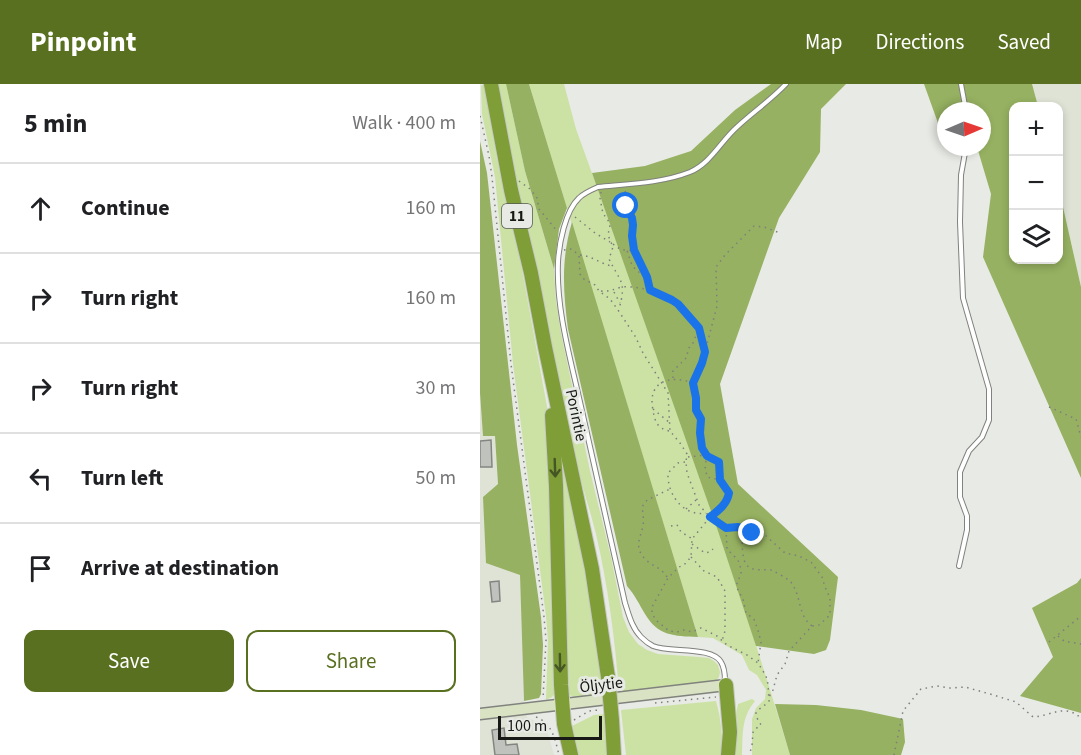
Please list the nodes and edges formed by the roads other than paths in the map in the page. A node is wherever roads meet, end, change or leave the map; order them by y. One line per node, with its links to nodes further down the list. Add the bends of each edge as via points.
1 (491, 84): 6 (highway, Porintie / 11)
2 (786, 84): 8 (lane, via 691,172 598,187 580,197 573,204 559,251 558,283 568,345 630,618 635,630 651,646 715,656 721,662)
3 (961, 84): 4 (lane)
4 (964, 102)
5 (964, 156): 7 (lane, via 960,210 963,298 989,389 989,420 960,472 967,530)
6 (545, 347): 9 (highway, one-way to 9, via 554,442); 11 (highway, Porintie / 11, bridge, via 592,568)
7 (959, 566)
8 (727, 691): 9 (main road, Öljytie); 13 (highway)
9 (562, 704): 10 (main road, Öljytie); 12 (highway)
10 (480, 714)
11 (615, 752)
12 (571, 755)
13 (728, 755)

